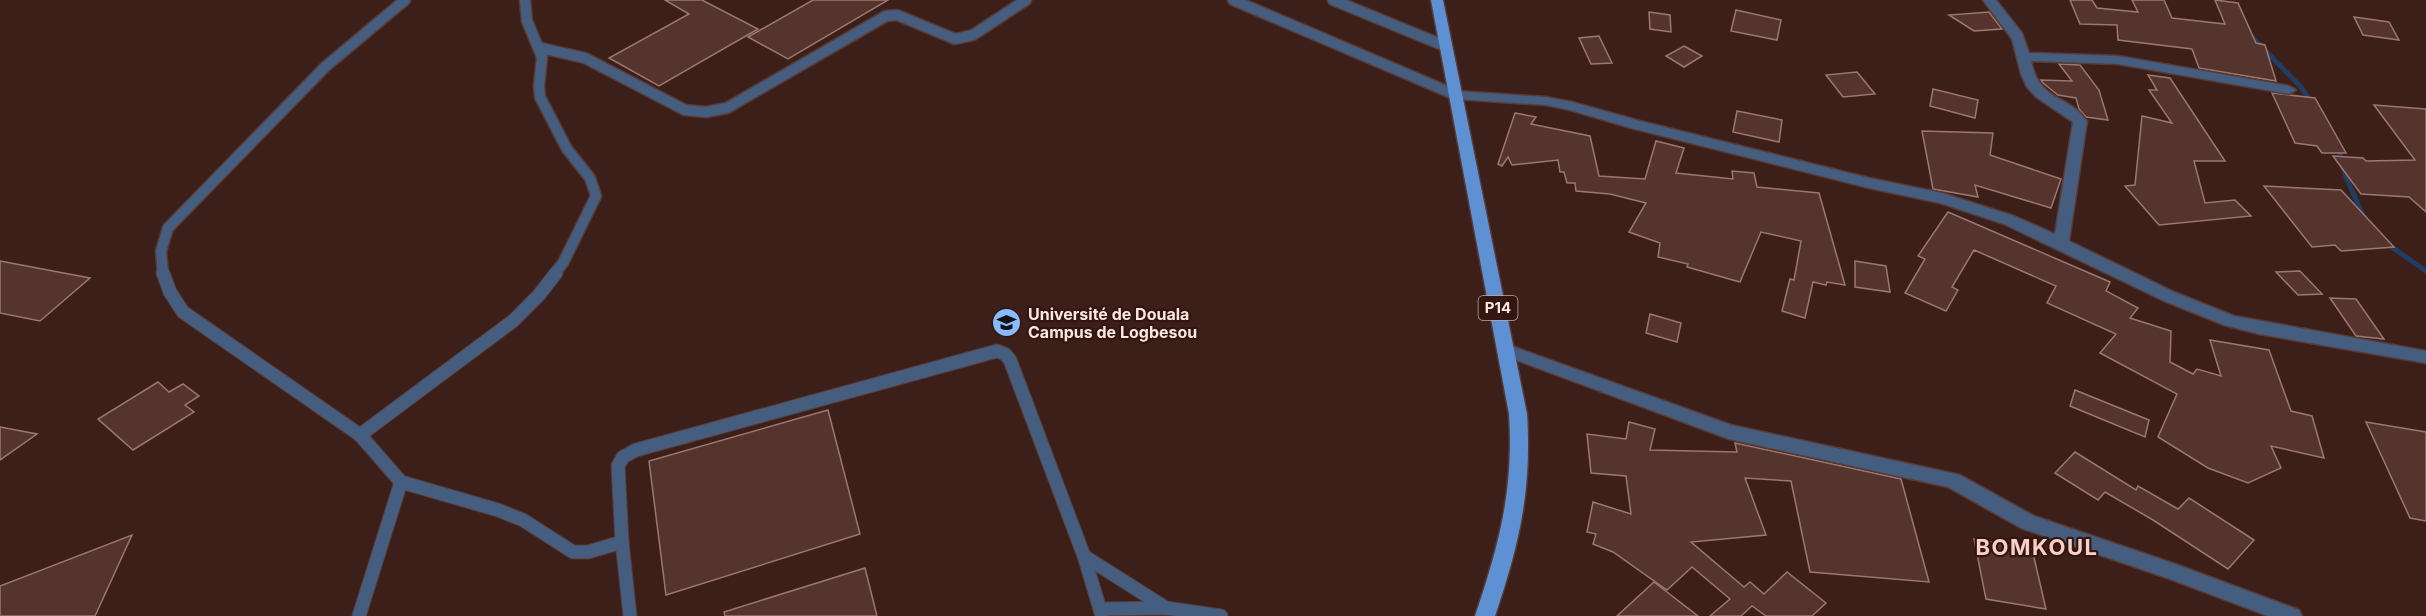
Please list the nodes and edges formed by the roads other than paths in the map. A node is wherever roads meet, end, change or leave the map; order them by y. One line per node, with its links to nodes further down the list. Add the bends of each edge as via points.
1 (405, 0): 16 (lane, via 325,67 187,207 168,228 161,245 163,275 183,312)
2 (525, 0): 9 (lane, via 525,19)
3 (1026, 0): 9 (lane, via 965,39 955,39 897,15 886,16 727,108 711,113 685,110 585,58)
4 (1233, 0): 12 (lane)
5 (1333, 0): 8 (lane)
6 (1437, 0): 8 (main road, P14)
7 (1989, 0): 10 (street, via 2013,29)
8 (1445, 46): 12 (main road, P14)
9 (541, 48): 16 (lane, via 544,60 540,96 570,154 590,176 596,196 563,263 539,296 513,321)
10 (2023, 57): 11 (street, via 2118,60); 13 (street, via 2036,90 2076,114 2080,121)
11 (2289, 90)
12 (1456, 95): 13 (street, via 1572,106 1869,183 1942,198 2009,220); 14 (main road, P14)
13 (2061, 243): 15 (street, via 2168,296 2230,321)
14 (1506, 350): 25 (main road, P14, via 1518,414 1520,462 1515,512); 26 (street, via 1729,432 1953,480 2028,522)
15 (2426, 357)
16 (360, 435): 17 (lane)
17 (402, 482): 18 (lane, via 523,520 573,552); 22 (lane)
18 (622, 542): 19 (lane, via 618,466 623,457 636,450 997,351 1010,360); 23 (lane)
19 (1084, 555): 20 (lane); 21 (lane)
20 (1166, 608): 21 (lane); 24 (lane)
21 (1101, 612)
22 (359, 616)
23 (630, 616)
24 (1221, 616)
25 (1485, 616)
26 (2292, 616)

